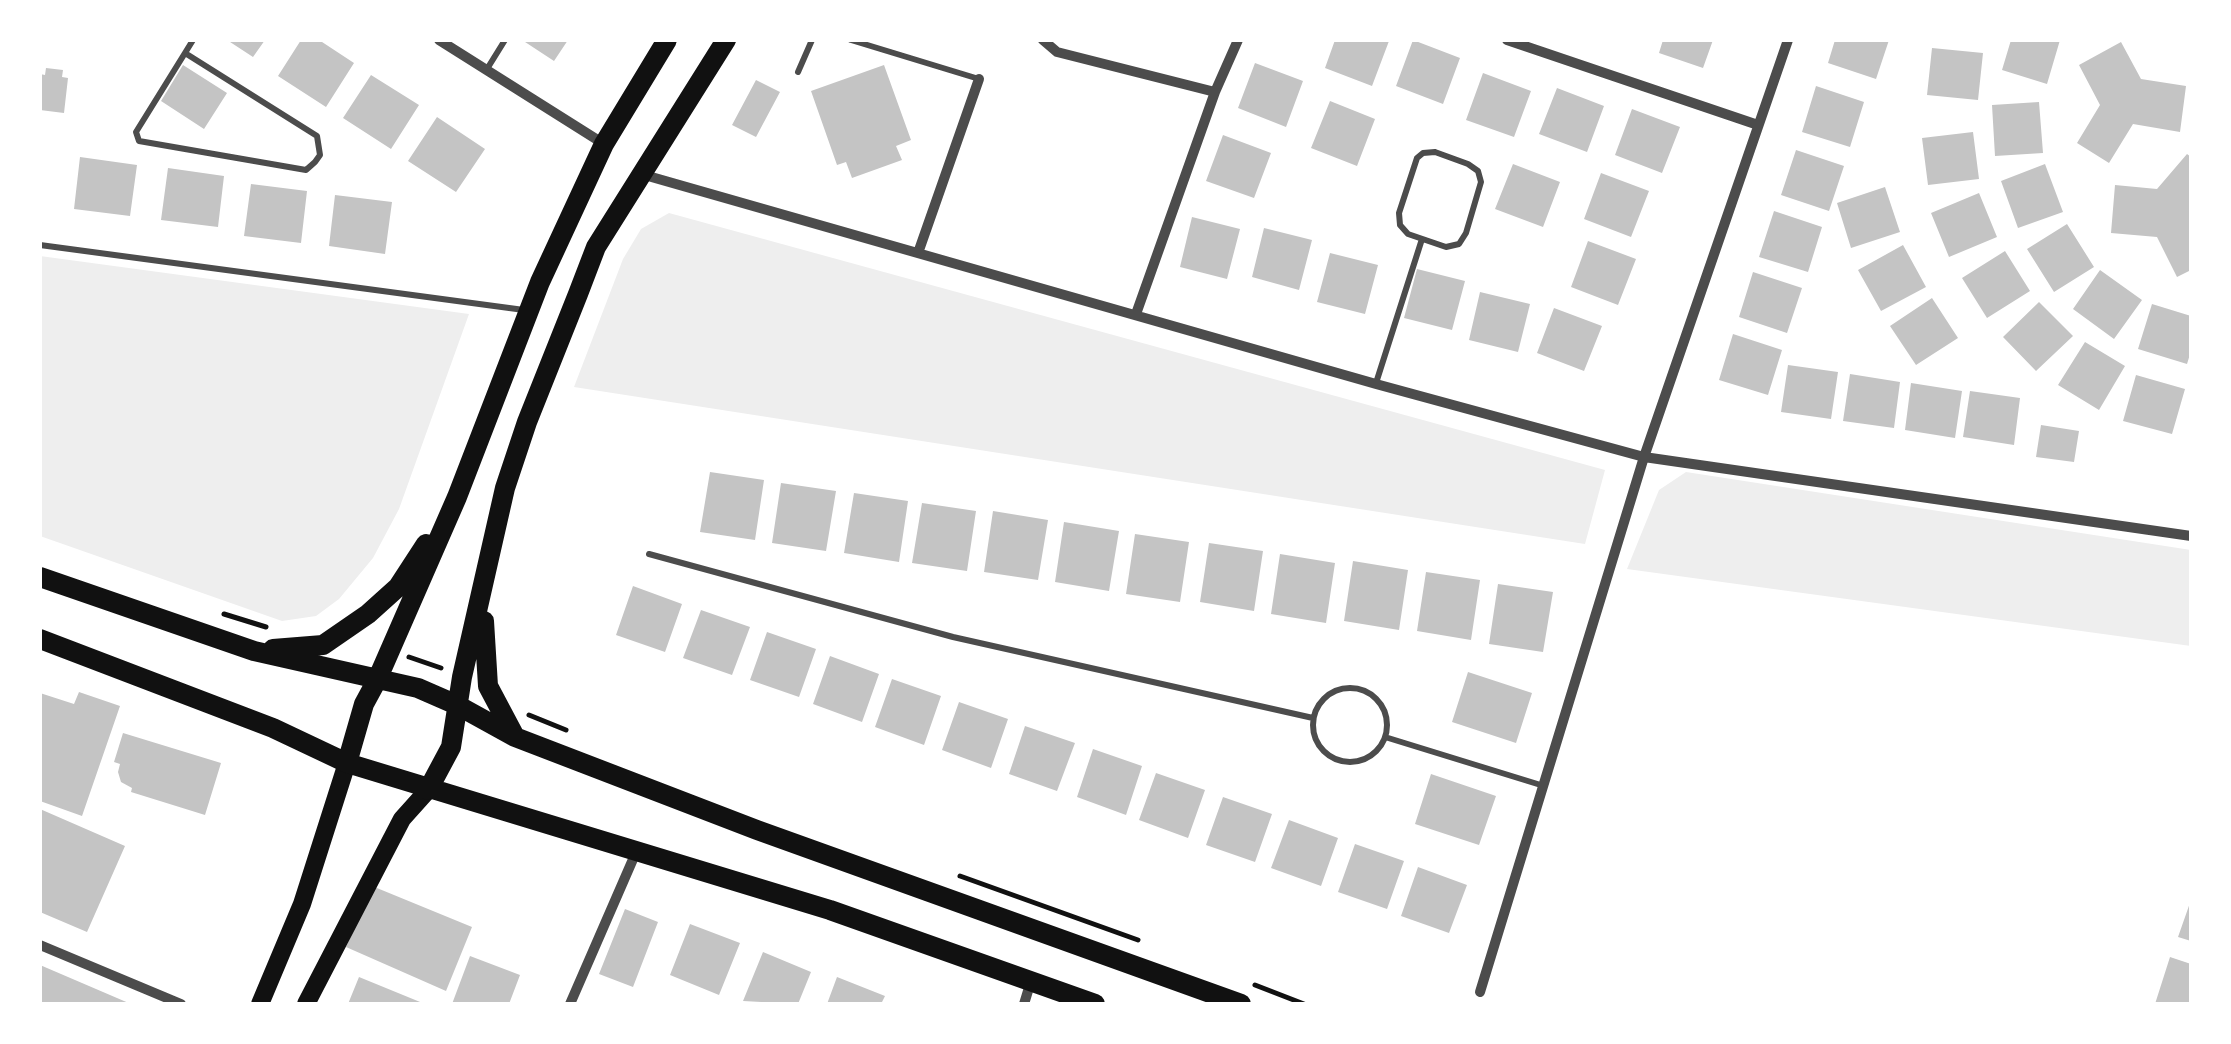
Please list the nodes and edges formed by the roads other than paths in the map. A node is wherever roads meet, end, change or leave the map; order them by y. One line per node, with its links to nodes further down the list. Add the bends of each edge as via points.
1 (193, 40): 12 (lane)
2 (439, 40): 13 (street)
3 (505, 40): 13 (lane)
4 (668, 40): 18 (main road)
5 (726, 40): 19 (main road)
6 (812, 40): 14 (lane)
7 (851, 40): 15 (lane)
8 (1043, 40): 16 (street, via 1057,52)
9 (1238, 40): 16 (street)
10 (1507, 40): 17 (street)
11 (1788, 40): 17 (street)
12 (184, 53): 12 (lane, via 317,136 320,156 306,170 139,141 136,132)
13 (487, 70): 18 (street)
14 (798, 72)
15 (978, 79): 22 (street)
16 (1214, 92): 24 (street)
17 (1758, 126): 26 (street)
18 (604, 144): 23 (main road)
19 (640, 173): 22 (street); 31 (main road, via 596,247 527,422)
20 (1422, 239): 20 (lane, via 1459,244 1481,182 1478,171 1435,152 1417,158 1399,213 1408,234); 25 (lane)
21 (40, 245): 23 (lane)
22 (918, 253): 24 (street)
23 (528, 310): 27 (main road)
24 (1136, 314): 25 (street)
25 (1376, 384): 26 (street)
26 (1644, 457): 28 (street); 40 (street)
27 (457, 497): 33 (main road, via 398,586 368,614 324,645); 34 (main road)
28 (2191, 536)
29 (649, 554): 36 (lane, via 953,637)
30 (40, 577): 33 (main road)
31 (486, 580): 35 (main road); 37 (main road, via 488,686)
32 (40, 639): 39 (main road)
33 (254, 651): 34 (main road)
34 (377, 680): 35 (main road); 39 (main road)
35 (457, 705): 37 (main road); 41 (main road, via 452,746)
36 (1313, 718): 38 (lane, via 1315,741 1344,762 1370,757); 38 (lane, via 1324,698 1358,689 1378,700)
37 (515, 737): 52 (main road)
38 (1385, 737): 40 (lane)
39 (347, 763): 41 (main road); 47 (main road, via 302,904)
40 (1545, 787): 45 (street)
41 (428, 790): 42 (main road); 48 (main road, via 402,819)
42 (637, 850): 44 (main road); 49 (street)
43 (40, 944): 46 (street)
44 (1031, 981): 50 (street); 51 (main road)
45 (1480, 992)
46 (181, 1004)
47 (260, 1004)
48 (306, 1004)
49 (570, 1004)
50 (1024, 1004)
51 (1095, 1004)
52 (1241, 1004)

